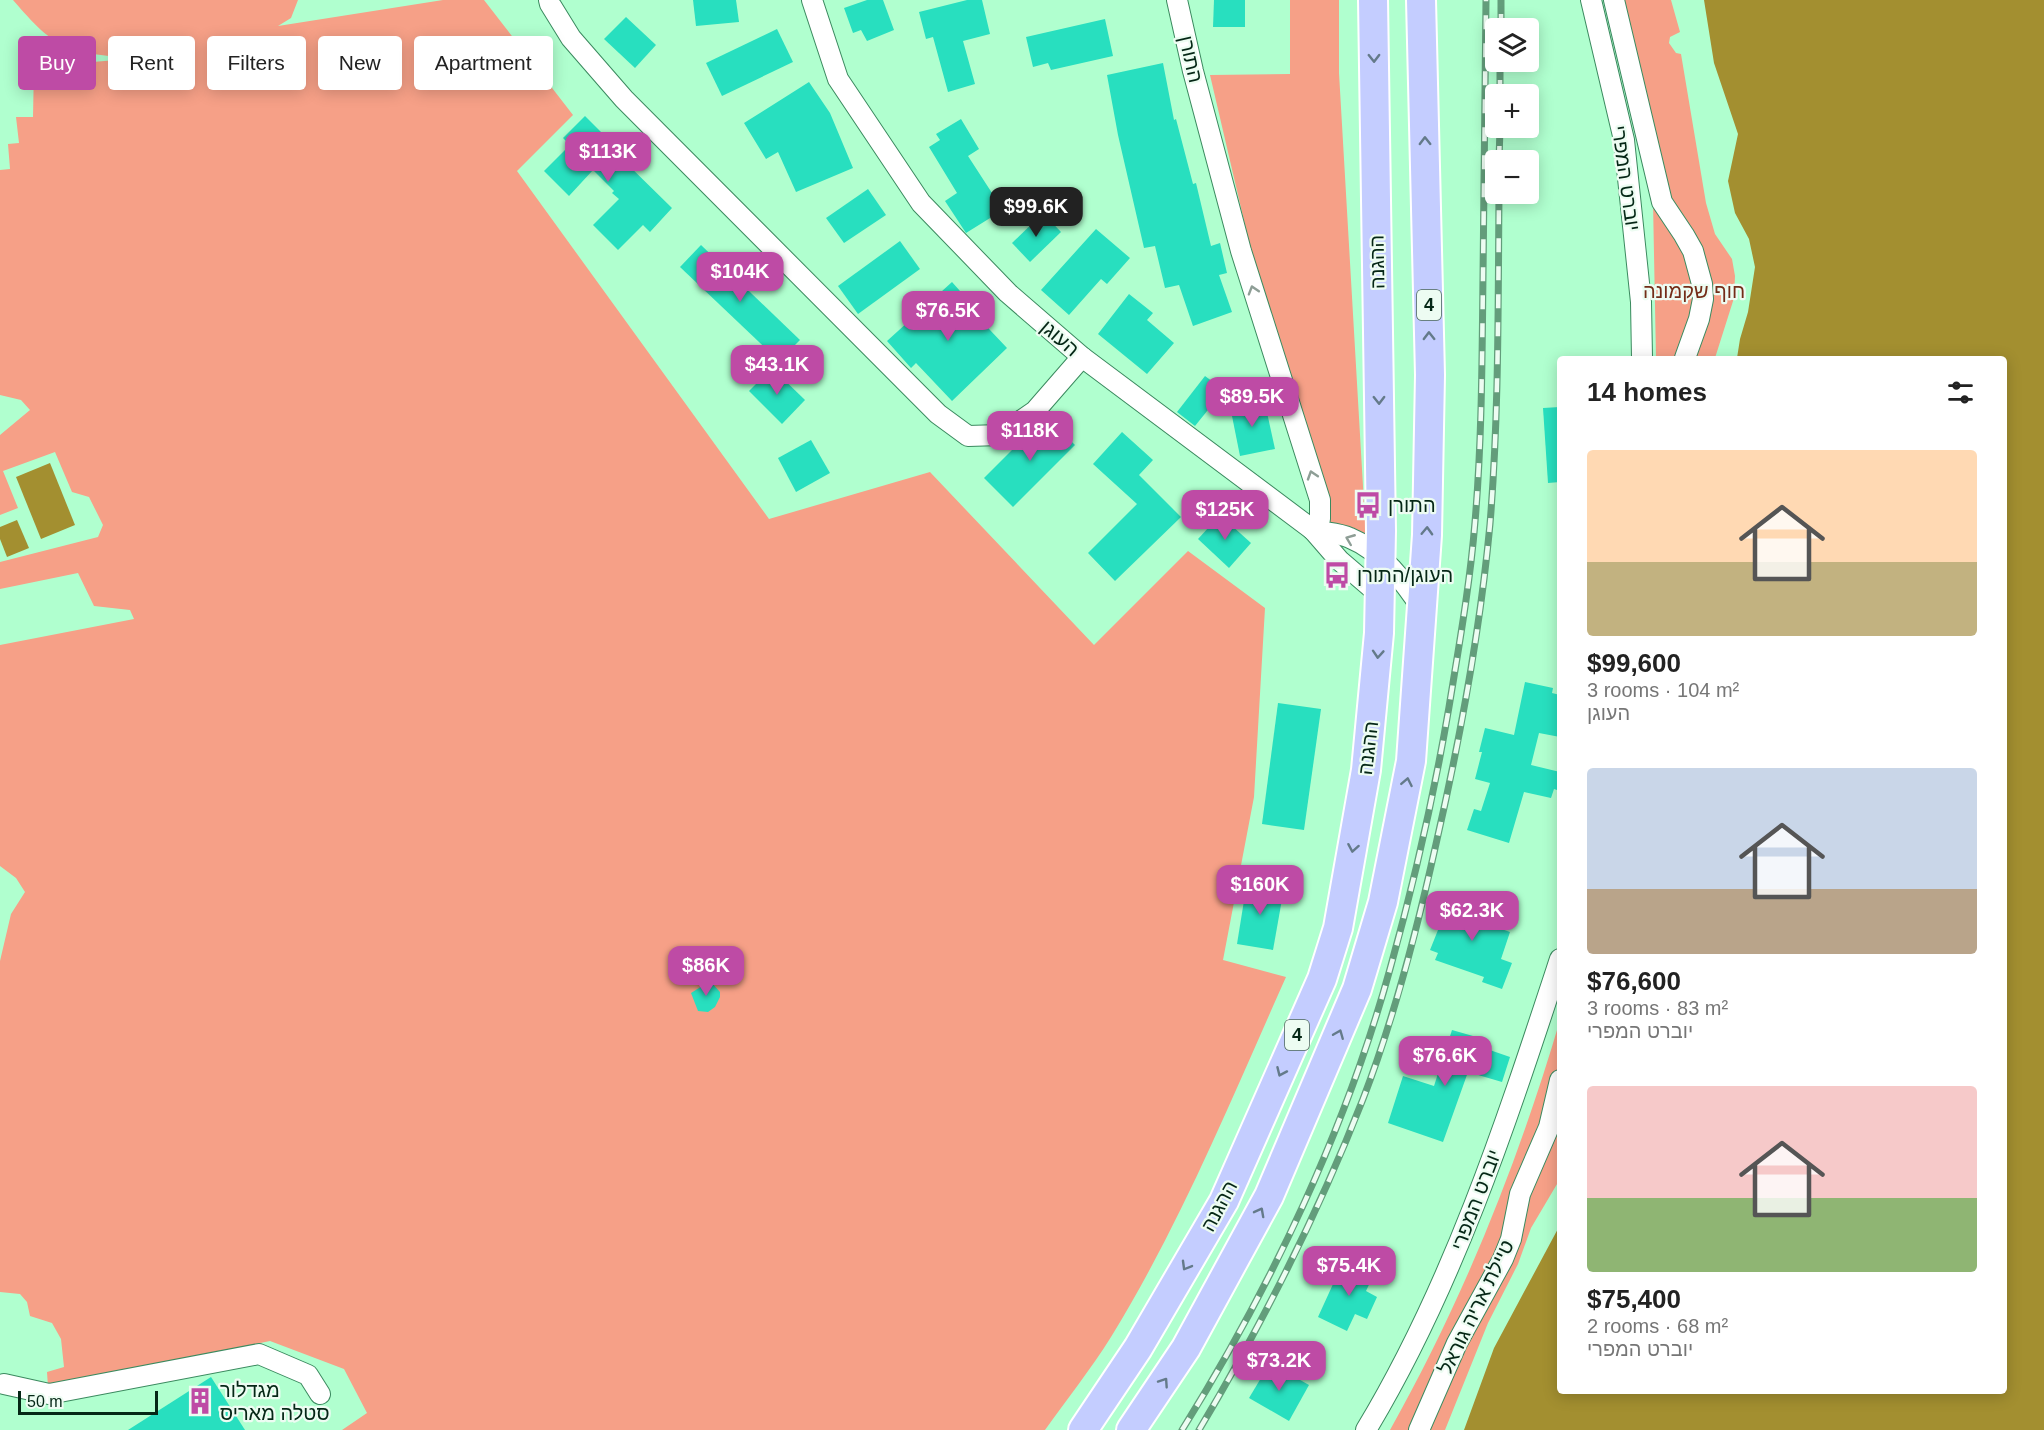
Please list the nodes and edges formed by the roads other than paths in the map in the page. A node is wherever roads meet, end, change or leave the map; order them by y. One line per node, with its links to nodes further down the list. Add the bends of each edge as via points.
1 (549, 0): 10 (street, via 571,38 624,99 938,414 968,436 1000,435 1035,411)
2 (812, 0): 10 (street, העוגן, via 838,79 921,203 1008,293)
3 (1177, 0): 11 (street, התורן, one-way to 3, via 1320,519 1320,500 1241,251)
4 (1373, 0): 12 (highway, ההגנה / 4, one-way to 12)
5 (1421, 0): 14 (highway, ההגנה / 4, one-way to 5, via 1430,375)
6 (1591, 0): 8 (street, יוברט המפרי, via 1624,140 1641,302)
7 (1614, 0): 9 (street, via 1662,202 1693,251 1702,284 1699,319)
8 (1642, 356)
9 (1686, 356)
10 (1082, 357): 11 (street, העוגן)
11 (1313, 530): 12 (street, העוגן, one-way to 11, via 1351,538); 13 (street, העוגן, via 1339,560)
12 (1381, 559): 13 (highway, ההגנה / 4); 14 (street, העוגן)
13 (1381, 596): 19 (highway, ההגנה / 4, one-way to 19, via 1366,770 1338,928 1322,980 1224,1201 1138,1348)
14 (1423, 611): 20 (highway, ההגנה / 4, one-way to 14, via 1186,1348 1269,1196 1357,989 1383,902 1411,762)
15 (1557, 968): 21 (street, יוברט המפרי, via 1510,1111 1450,1268)
16 (1557, 1093): 22 (street, טיילת אריה גוראל, via 1549,1126 1520,1194 1503,1259 1457,1343)
17 (4, 1384): 18 (street, via 49,1394 259,1354 308,1375)
18 (320, 1394)
19 (1083, 1430)
20 (1131, 1430)
21 (1366, 1430)
22 (1419, 1430)

